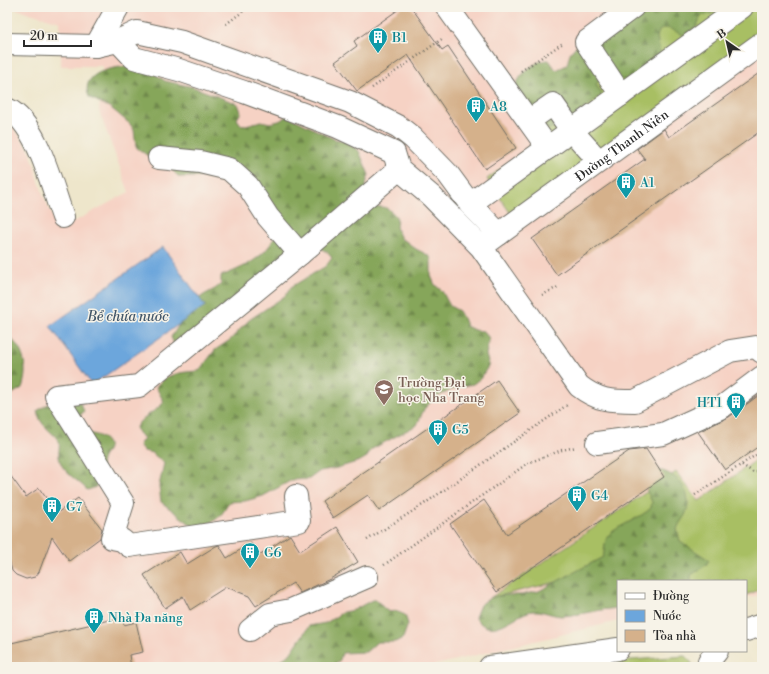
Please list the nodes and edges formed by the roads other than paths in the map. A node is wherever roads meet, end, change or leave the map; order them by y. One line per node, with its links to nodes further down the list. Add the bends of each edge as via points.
1 (118, 7): 8 (main road)
2 (447, 7): 12 (main road)
3 (633, 7): 9 (main road, via 586,42)
4 (742, 7): 9 (main road)
5 (118, 41): 8 (main road); 10 (main road, via 137,32 182,42); 13 (main road, via 134,58 179,70)
6 (762, 43): 19 (main road, Đường Thanh Niên)
7 (7, 44): 8 (main road)
8 (96, 46)
9 (621, 95): 14 (main road)
10 (358, 97): 13 (main road); 15 (main road)
11 (7, 109): 21 (main road, via 24,121 34,136)
12 (530, 120): 14 (main road, via 553,104); 16 (main road)
13 (338, 127): 18 (main road)
14 (572, 131): 16 (main road); 19 (main road)
15 (413, 138): 18 (main road); 20 (main road, via 448,174)
16 (548, 148): 20 (main road)
17 (159, 158): 24 (main road, via 200,162 229,169 248,186 268,217)
18 (396, 161): 23 (main road); 24 (main road)
19 (600, 161): 22 (main road, Đường Thanh Niên)
20 (470, 204): 22 (main road)
21 (63, 217)
22 (499, 234): 23 (main road, Đường Thanh Niên)
23 (481, 247): 25 (main road, via 579,386 593,397 635,401 730,351 756,346)
24 (300, 254): 28 (main road, via 139,386 56,396 123,503 112,538 122,540 129,546 299,521)
25 (762, 352)
26 (762, 377): 27 (main road, via 722,407 663,434)
27 (597, 443)
28 (296, 496)
29 (367, 577): 30 (main road, via 291,610 270,614)
30 (250, 630)
31 (617, 649): 33 (main road)
32 (716, 652): 35 (main road, via 709,661)
33 (493, 666): 34 (main road)
34 (538, 667)
35 (708, 667)

